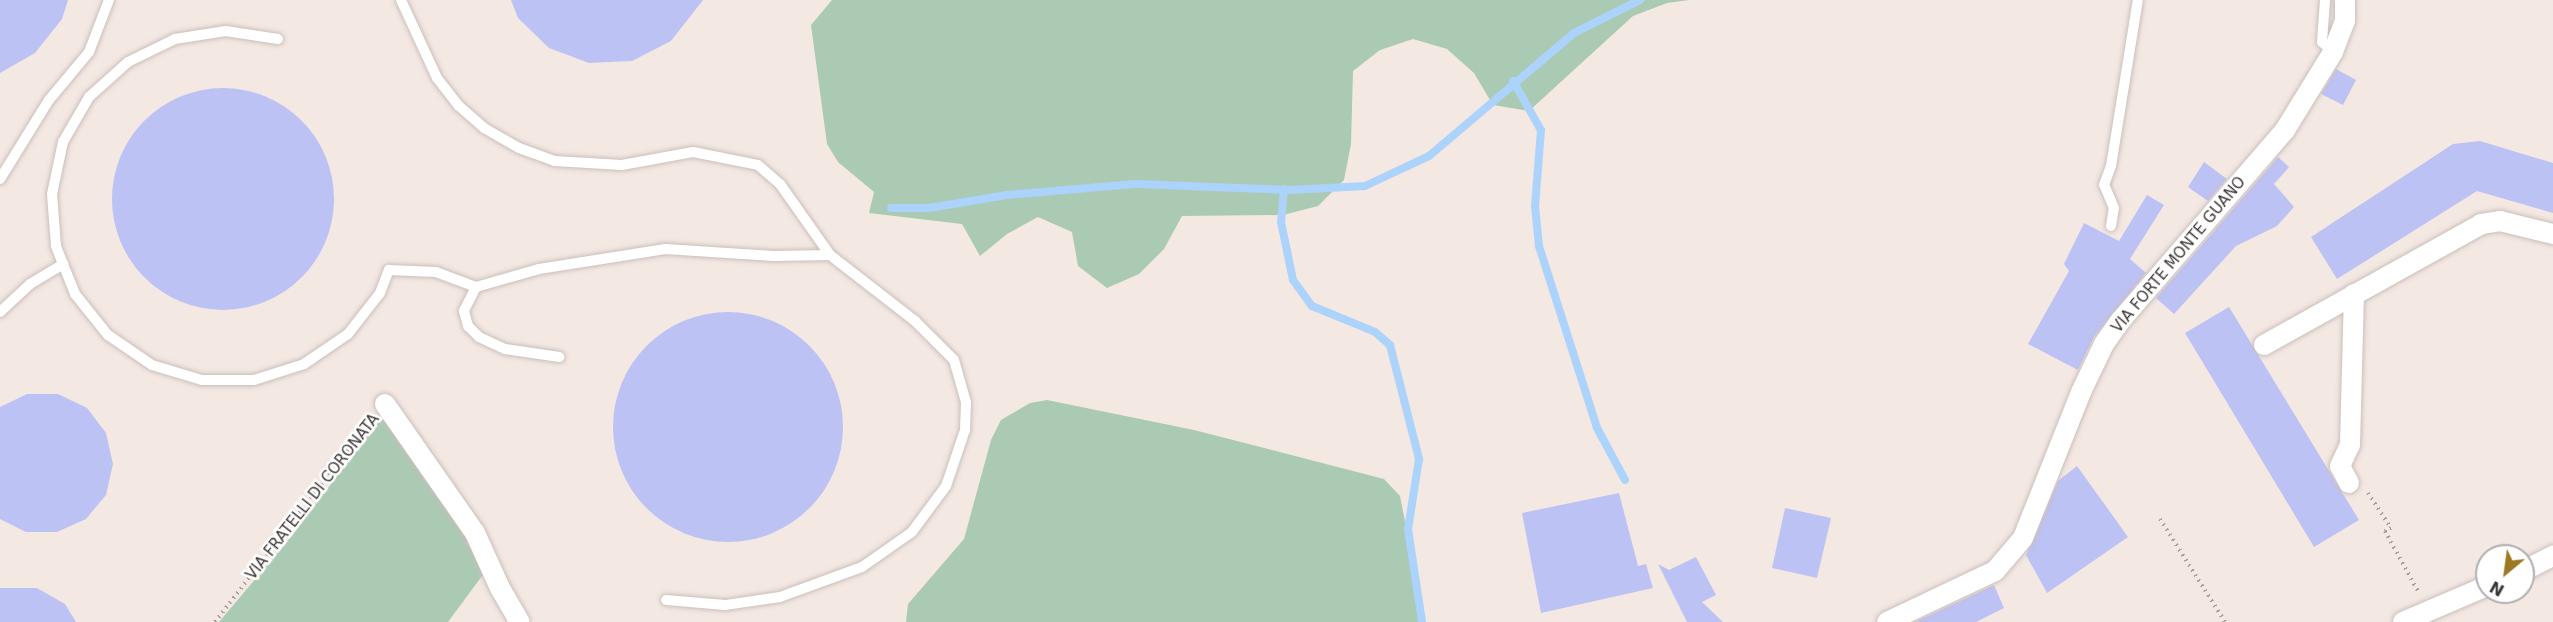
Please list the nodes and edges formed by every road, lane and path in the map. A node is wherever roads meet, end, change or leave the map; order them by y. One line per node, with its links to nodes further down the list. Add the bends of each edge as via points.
1 (109, 0): 8 (lane, via 89,52 49,100)
2 (401, 0): 11 (lane, via 423,53 447,93 471,118 502,139 554,161 633,164 693,152 745,160 770,173)
3 (2138, 0): 9 (lane, via 2111,166 2104,185 2114,208)
4 (2325, 0): 7 (lane, via 2322,42)
5 (2345, 0): 7 (street, VIA FORTE MONTE GUANO, via 2345,21)
6 (278, 39): 12 (lane, via 226,31 175,39 128,62 89,97 63,142 52,194 56,246)
7 (2333, 52): 28 (street, VIA FORTE MONTE GUANO, via 2285,130 2104,344 2024,538 1995,572)
8 (0, 179)
9 (2111, 226)
10 (2553, 234): 14 (street, via 2490,220)
11 (830, 255): 13 (lane, via 774,256 665,249 539,269); 24 (lane, via 915,321 954,360 966,402 965,430 946,486 912,532 862,567 801,590 751,602 725,605)
12 (63, 264): 13 (lane, via 75,294 108,335 152,364 202,380 254,380 304,364 348,334 380,293 389,270 436,272); 15 (lane, via 30,284)
13 (476, 287): 17 (lane, via 464,311 468,326 478,336 506,349)
14 (2354, 294): 16 (street); 19 (street, via 2350,445 2340,466)
15 (0, 312)
16 (2264, 345)
17 (559, 357)
18 (386, 404): 26 (path, VIA FRATELLI DI CORONATA); 27 (street, VIA FRATELLI DI CORONATA, via 475,533)
19 (2356, 483): 25 (path, via 2391,528 2385,531 2417,588)
20 (2160, 519): 29 (path)
21 (2553, 556): 22 (street)
22 (2535, 565)
23 (2475, 591): 25 (street)
24 (666, 600)
25 (2423, 612): 30 (street)
26 (215, 622)
27 (520, 622)
28 (1887, 622)
29 (2225, 622)
30 (2403, 622)

